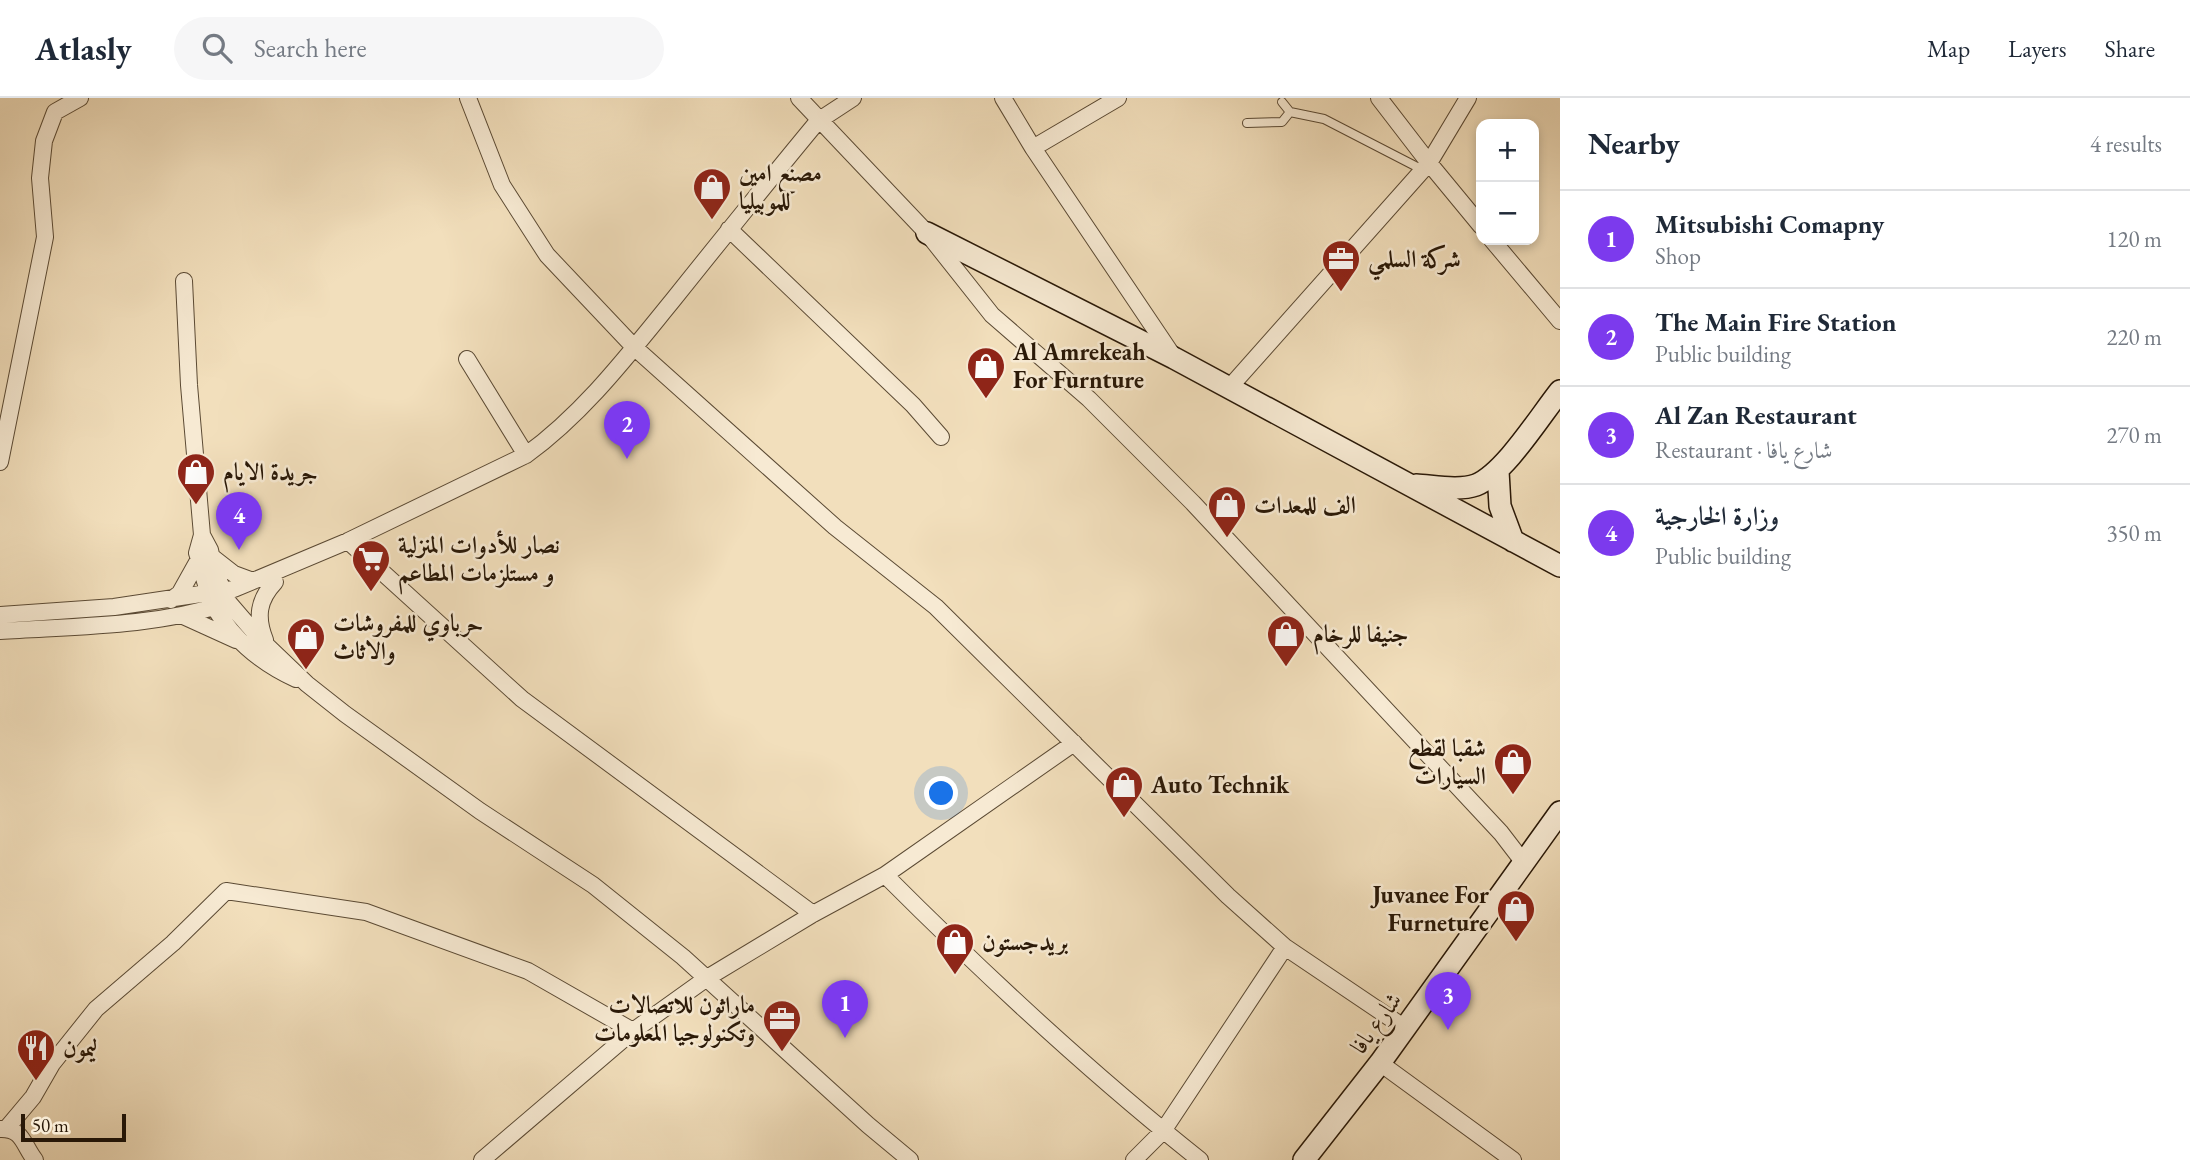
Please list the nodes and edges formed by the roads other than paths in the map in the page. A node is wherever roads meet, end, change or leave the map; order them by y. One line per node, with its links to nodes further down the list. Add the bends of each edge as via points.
1 (80, 98): 28 (street, via 54,112 44,141 40,178 45,237)
2 (468, 98): 21 (street, via 502,185 547,255)
3 (799, 98): 11 (street)
4 (853, 98): 11 (street)
5 (1003, 98): 13 (street)
6 (1118, 98): 13 (street)
7 (1379, 98): 14 (street)
8 (1468, 98): 14 (street)
9 (1282, 102): 10 (lane)
10 (1290, 112): 12 (lane, via 1282,122); 14 (lane, via 1324,119)
11 (818, 121): 16 (street); 17 (street)
12 (1247, 123)
13 (1033, 148): 22 (street)
14 (1426, 167): 15 (street); 24 (street)
15 (1476, 221)
16 (729, 229): 21 (street); 26 (street)
17 (927, 233): 22 (street); 48 (street, via 992,315 1089,399 1193,503 1501,832)
18 (1496, 245): 20 (street)
19 (184, 281): 33 (street, via 202,535 197,553)
20 (1560, 321)
21 (635, 347): 27 (street, via 577,413); 45 (street, via 835,527 936,607)
22 (1174, 358): 24 (street)
23 (467, 359): 27 (street)
24 (1229, 388): 30 (street)
25 (1560, 391): 29 (street)
26 (940, 437)
27 (526, 455): 31 (street)
28 (0, 462)
29 (1498, 471): 30 (street, via 1475,485); 32 (street, via 1500,506)
30 (1409, 484): 32 (street)
31 (348, 541): 35 (street); 36 (street); 50 (street, via 522,699)
32 (1513, 541): 34 (street)
33 (205, 558): 35 (street); 37 (street); 38 (street)
34 (1560, 566)
35 (253, 581): 37 (street)
36 (275, 582): 37 (street); 43 (street, via 263,597 259,613)
37 (219, 599): 38 (street); 40 (street); 42 (street); 43 (street)
38 (172, 600): 39 (street)
39 (0, 615)
40 (181, 615): 41 (street); 42 (street)
41 (0, 631)
42 (246, 646): 44 (street, via 270,667)
43 (267, 646): 44 (street)
44 (307, 684): 52 (street, via 480,811 593,885)
45 (1074, 743): 49 (street); 51 (street)
46 (1560, 813): 48 (street, شارع يافا)
47 (1560, 832): 55 (street, شارع يافا)
48 (1524, 863): 53 (street, شارع يافا)
49 (885, 875): 50 (street); 58 (street, via 1018,1003)
50 (813, 914): 52 (street)
51 (1285, 947): 53 (street); 58 (street)
52 (706, 978): 54 (street); 61 (street)
53 (1405, 1028): 55 (street, شارع يافا)
54 (634, 1031): 56 (street, via 527,971 366,912 226,891 96,1009 52,1064); 60 (street)
55 (1386, 1067): 64 (street, شارع يافا); 65 (street, شارع يافا); 66 (street)
56 (33, 1097): 57 (street); 59 (street)
57 (3, 1129): 59 (street, via 17,1132)
58 (1163, 1131): 62 (street); 63 (street)
59 (28, 1153)
60 (489, 1158)
61 (909, 1160)
62 (1134, 1160)
63 (1200, 1160)
64 (1304, 1160)
65 (1321, 1160)
66 (1513, 1160)

